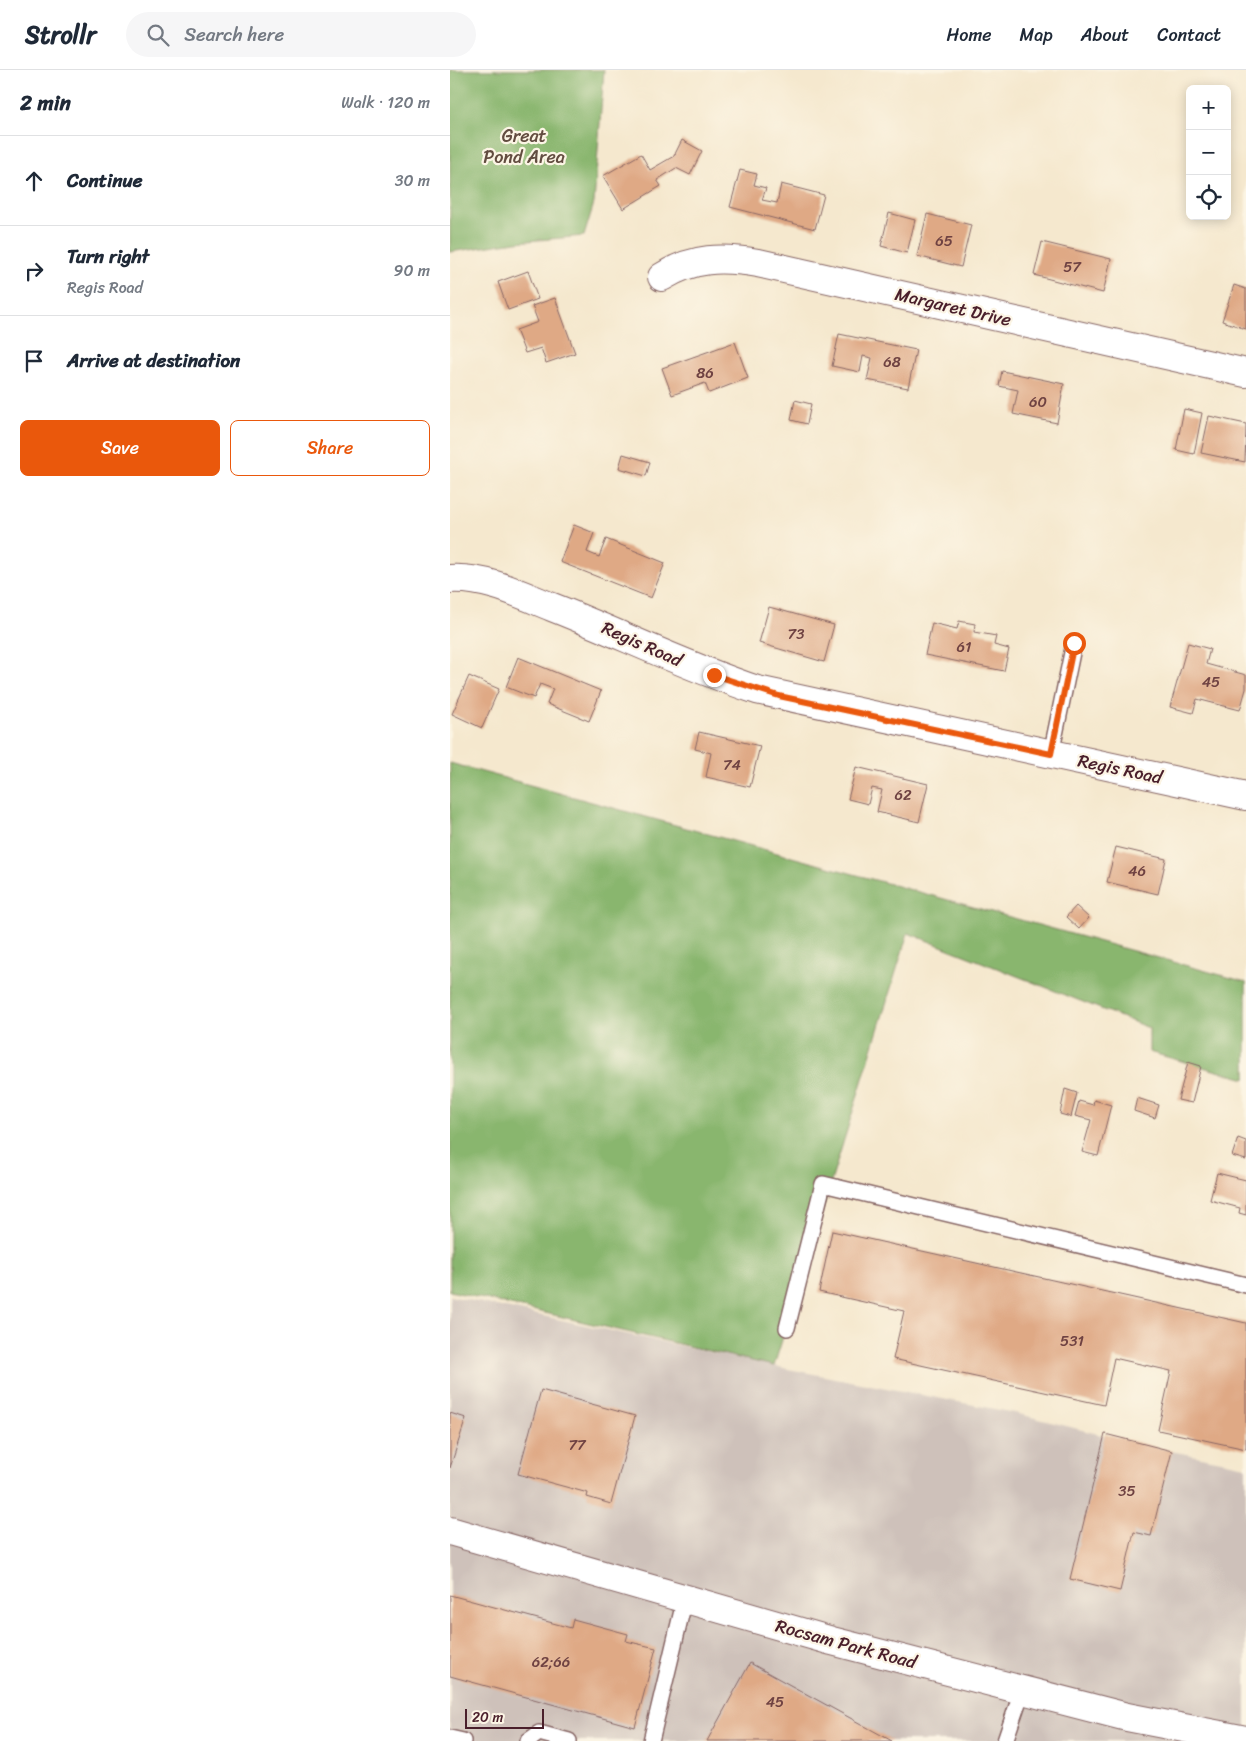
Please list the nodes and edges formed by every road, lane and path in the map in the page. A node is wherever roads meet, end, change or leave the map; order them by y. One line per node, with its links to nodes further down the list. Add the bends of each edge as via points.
1 (662, 277): 2 (street, Margaret Drive, via 691,262 724,259 758,263)
2 (1246, 373)
3 (450, 579): 5 (street, Regis Road, via 478,581 513,591 757,690)
4 (1074, 643): 5 (lane)
5 (1051, 754): 6 (street, Regis Road)
6 (1246, 796)
7 (1246, 1285): 8 (lane, via 823,1184)
8 (786, 1328)
9 (450, 1531): 10 (street, Rocsam Park Road)
10 (684, 1598): 11 (street, Rocsam Park Road, via 816,1637); 13 (lane)
11 (1022, 1691): 14 (street, Rocsam Park Road, via 1127,1717); 18 (lane)
12 (450, 1738): 15 (lane)
13 (651, 1739)
14 (1246, 1740)
15 (463, 1741)
16 (528, 1741): 17 (lane, via 539,1733)
17 (569, 1741)
18 (1005, 1741)

